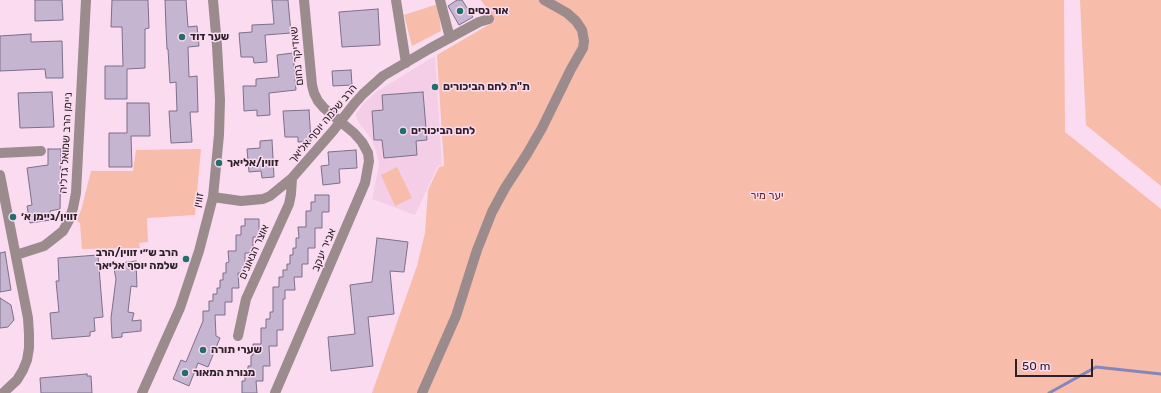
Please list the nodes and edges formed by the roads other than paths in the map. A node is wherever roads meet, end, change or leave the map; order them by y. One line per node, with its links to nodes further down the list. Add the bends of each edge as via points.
1 (86, 0): 16 (street, ניימן הרב שמואל גדליה, via 76,193 73,208 63,231 54,239 44,246)
2 (213, 0): 15 (street, זווין, via 220,100)
3 (304, 0): 10 (street, שאדיקר נחום, via 314,93 324,108)
4 (396, 0): 9 (street)
5 (440, 0): 8 (street)
6 (544, 0): 21 (street, via 576,21 582,30 583,48 542,128 492,212 456,316)
7 (489, 19): 8 (street, הרב שלמה יוסף אליאך)
8 (450, 38): 9 (street, הרב שלמה יוסף אליאך)
9 (406, 62): 10 (street, הרב שלמה יוסף אליאך, via 383,76)
10 (340, 121): 14 (street, הרב שלמה יוסף אליאך); 20 (street, אביר יעקב, via 362,142 368,153 366,184)
11 (41, 151): 12 (street)
12 (0, 153)
13 (0, 175): 16 (street)
14 (292, 178): 15 (street, הרב שלמה יוסף אליאך, via 279,190 263,199 241,201); 17 (street, אוצר הגאונים, via 289,204 246,299)
15 (213, 197): 19 (street, זווין, via 180,308)
16 (16, 255): 18 (street, via 28,318 29,348 23,370 17,380)
17 (238, 336)
18 (3, 393)
19 (142, 393)
20 (276, 393)
21 (422, 393)

